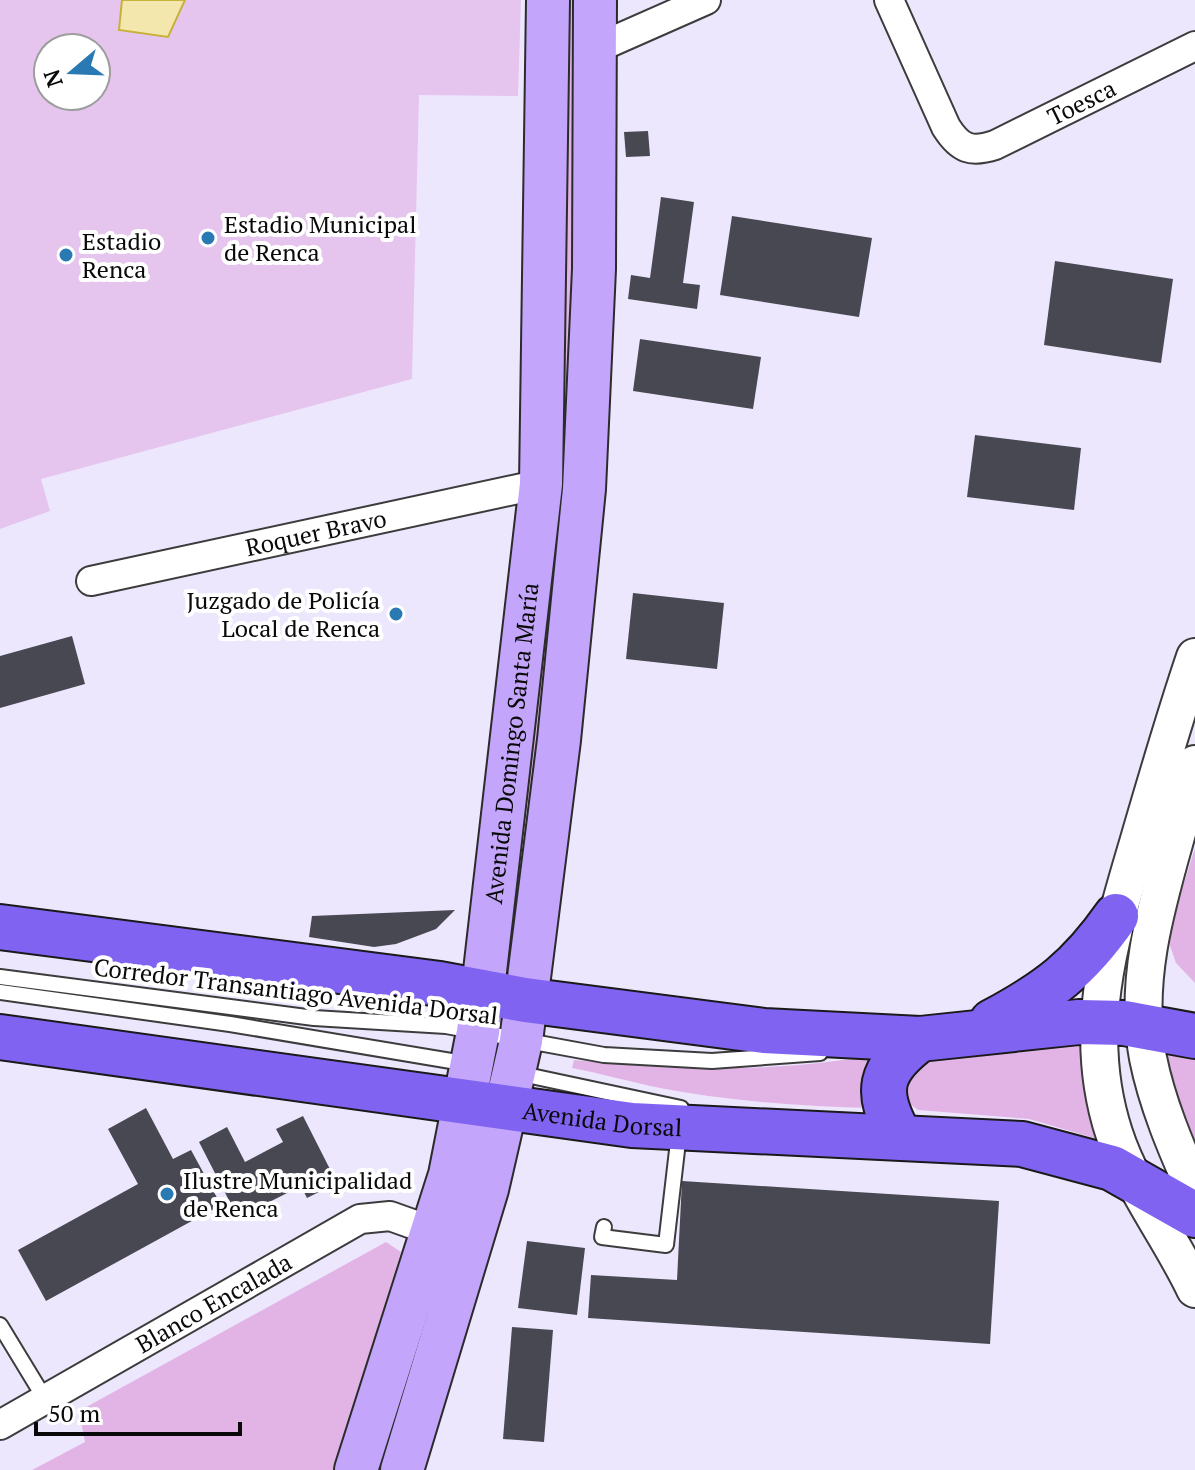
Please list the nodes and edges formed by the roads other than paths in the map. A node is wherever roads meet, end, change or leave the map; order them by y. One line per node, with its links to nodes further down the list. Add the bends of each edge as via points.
1 (548, 0): 7 (main road, Avenida Domingo Santa María)
2 (706, 0): 6 (street)
3 (889, 0): 5 (street, Toesca, via 946,127 964,148 995,145)
4 (596, 1): 6 (main road, Avenida Domingo Santa María)
5 (1195, 46)
6 (595, 49): 21 (main road, Avenida Domingo Santa María, via 594,269 584,489 559,740)
7 (541, 484): 8 (street, Roquer Bravo); 21 (main road, Avenida Domingo Santa María, via 508,793)
8 (91, 581)
9 (1195, 657): 11 (street)
10 (1195, 764): 16 (street, via 1150,941)
11 (1116, 916): 15 (street); 17 (main road, via 1092,951 1060,982)
12 (0, 927): 21 (main road, Avenida Dorsal)
13 (0, 977): 21 (lane, Corredor Transantiago Avenida Dorsal, via 254,1011 446,1026)
14 (0, 992): 21 (lane, Corredor Transantiago Avenida Dorsal)
15 (1097, 1022): 16 (main road, Avenida Dorsal); 17 (main road, Avenida Dorsal); 24 (street, via 1104,1097)
16 (1145, 1026): 18 (main road, Avenida Dorsal); 25 (street, via 1154,1083)
17 (973, 1032): 20 (main road, Avenida Dorsal)
18 (1195, 1036)
19 (0, 1037): 21 (main road, Avenida Dorsal)
20 (920, 1039): 21 (main road, Avenida Dorsal, via 764,1031); 23 (main road, via 897,1056 885,1075 884,1097)
21 (495, 1055): 22 (main road, Avenida Dorsal); 28 (main road, Avenida Domingo Santa María); 34 (main road, Avenida Domingo Santa María, via 460,1286)
22 (692, 1117): 23 (main road, Avenida Dorsal, via 799,1132); 27 (lane, via 666,1245 602,1237)
23 (900, 1137): 24 (main road, Avenida Dorsal, via 1022,1144 1112,1168)
24 (1133, 1180): 26 (main road, Avenida Dorsal); 29 (street)
25 (1195, 1190)
26 (1195, 1215)
27 (604, 1227)
28 (432, 1231): 31 (street, Blanco Encalada, via 390,1216 360,1219); 33 (main road, Avenida Domingo Santa María)
29 (1195, 1289)
30 (0, 1325): 31 (lane)
31 (45, 1399): 32 (street, Blanco Encalada)
32 (0, 1425)
33 (356, 1470)
34 (402, 1470)

